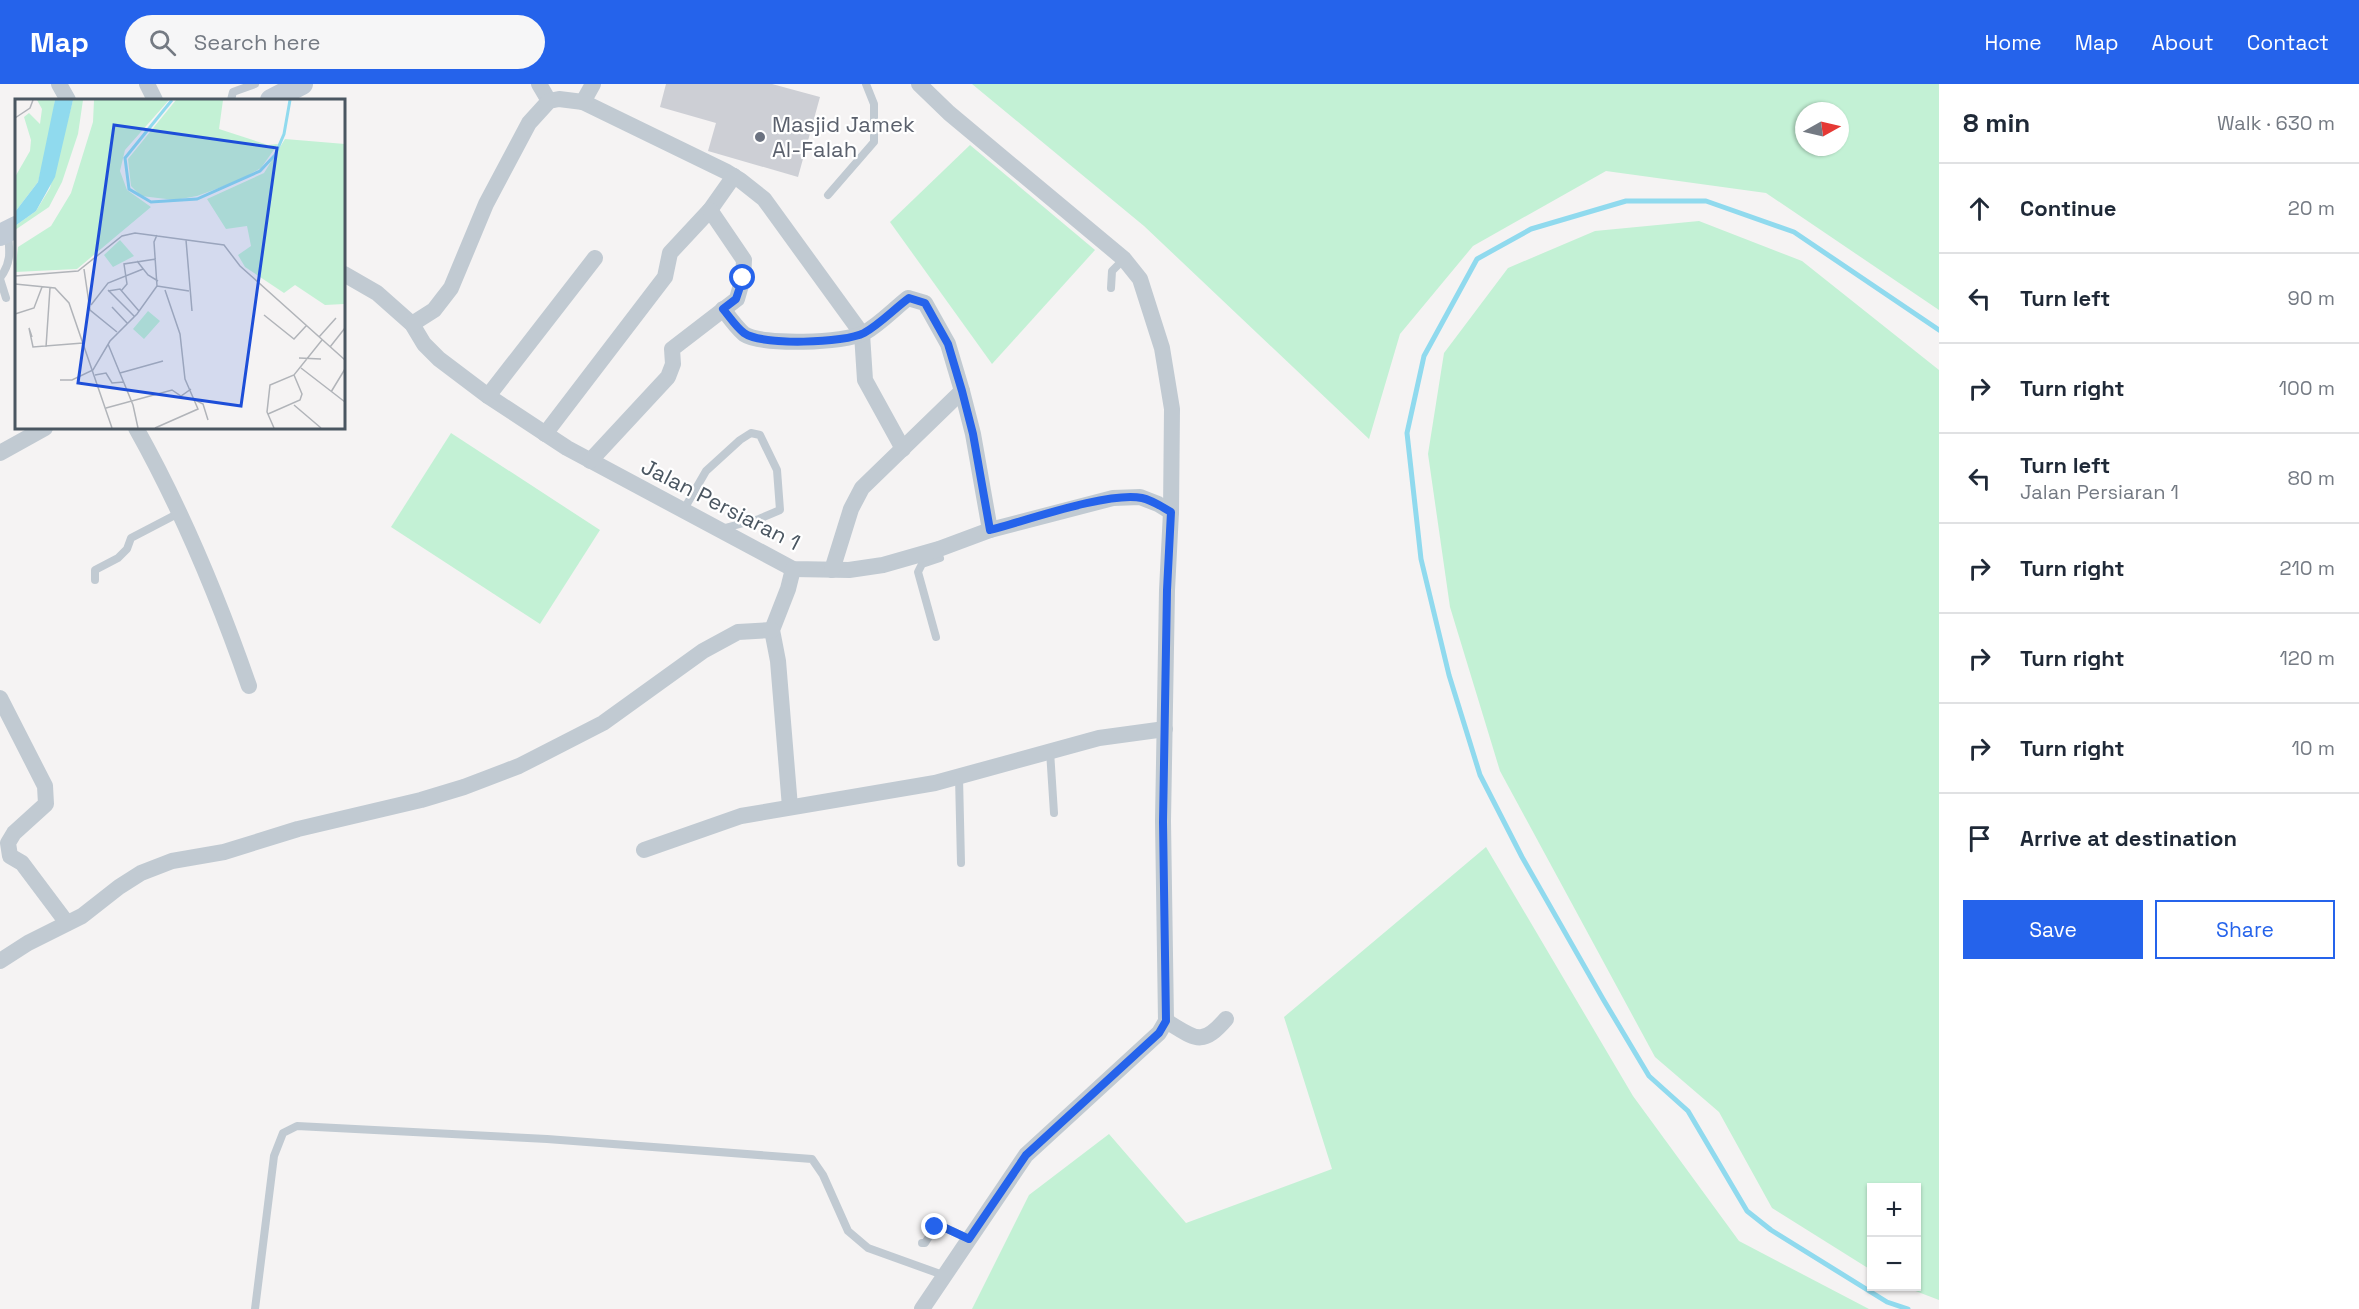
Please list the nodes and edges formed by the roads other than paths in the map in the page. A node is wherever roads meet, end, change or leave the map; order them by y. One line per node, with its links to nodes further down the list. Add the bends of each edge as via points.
1 (59, 84): 9 (street)
2 (147, 84): 10 (street)
3 (255, 84): 11 (lane, via 233,93)
4 (539, 84): 13 (street)
5 (593, 84): 14 (street)
6 (866, 84): 16 (lane, via 874,104 874,142)
7 (919, 84): 20 (street)
8 (298, 85): 12 (main road)
9 (67, 99)
10 (154, 99)
11 (231, 99)
12 (274, 99)
13 (549, 101): 14 (street); 26 (street, via 529,123 486,204 451,288 434,310)
14 (583, 102): 15 (street)
15 (734, 176): 17 (street); 27 (street, via 764,199)
16 (828, 195)
17 (710, 210): 25 (street, via 744,260 736,299); 32 (street, via 670,253 665,277)
18 (8, 231): 22 (lane, via 11,257)
19 (595, 258): 29 (street)
20 (1124, 259): 23 (lane, via 1112,272); 37 (street, via 1140,279 1162,348 1172,409)
21 (345, 275): 26 (street, Jalan Persiaran 1, via 377,293)
22 (0, 279): 24 (lane)
23 (1111, 288)
24 (6, 298)
25 (723, 309): 27 (street, via 744,334 776,343); 35 (street, via 672,349 673,364 668,377)
26 (412, 324): 29 (street, Jalan Persiaran 1, via 439,359)
27 (862, 334): 28 (street, via 909,298 925,303 948,344); 33 (street, via 865,380)
28 (962, 391): 33 (street); 40 (street)
29 (488, 396): 32 (street, Jalan Persiaran 1)
30 (43, 429): 34 (street)
31 (137, 429): 38 (street)
32 (545, 434): 35 (street, Jalan Persiaran 1)
33 (903, 449): 43 (street, via 862,488 851,509)
34 (0, 453)
35 (590, 461): 36 (street, Jalan Persiaran 1)
36 (683, 511): 39 (street, Jalan Persiaran 1); 39 (lane, via 706,471 740,440 752,433 760,435 777,470 780,510)
37 (1171, 512): 40 (street, Jalan Persiaran 1, via 1140,497 1113,498); 49 (street)
38 (179, 513): 44 (lane, via 131,538 118,558 95,570); 47 (street, via 226,621)
39 (717, 530): 42 (street, Jalan Persiaran 1)
40 (990, 530): 41 (street, Jalan Persiaran 1)
41 (939, 553): 43 (street, Jalan Persiaran 1); 46 (lane, via 922,564 918,572)
42 (793, 569): 43 (street, Jalan Persiaran 1); 45 (street)
43 (832, 570)
44 (94, 580)
45 (772, 630): 52 (street); 56 (street, via 738,632 603,723 519,765 421,800 298,829 224,852 172,861 141,873)
46 (936, 637)
47 (249, 686)
48 (0, 698): 56 (street, via 45,786 46,804 14,833 8,843 10,856 22,863)
49 (1165, 729): 50 (street, via 1099,738); 59 (street)
50 (1050, 750): 51 (street); 53 (lane)
51 (959, 777): 52 (street); 55 (lane)
52 (790, 807): 54 (street, via 741,816)
53 (1054, 813)
54 (644, 850)
55 (961, 863)
56 (67, 923): 57 (street)
57 (0, 961)
58 (1226, 1019): 59 (street, via 1207,1037 1199,1038)
59 (1166, 1021): 60 (street, via 1159,1033 1026,1155)
60 (969, 1239): 61 (lane, via 941,1226 935,1227); 62 (street)
61 (922, 1243)
62 (944, 1275): 63 (lane, via 868,1248 848,1231 812,1158 297,1126 283,1133 274,1156); 64 (street)
63 (255, 1309)
64 (922, 1309)

